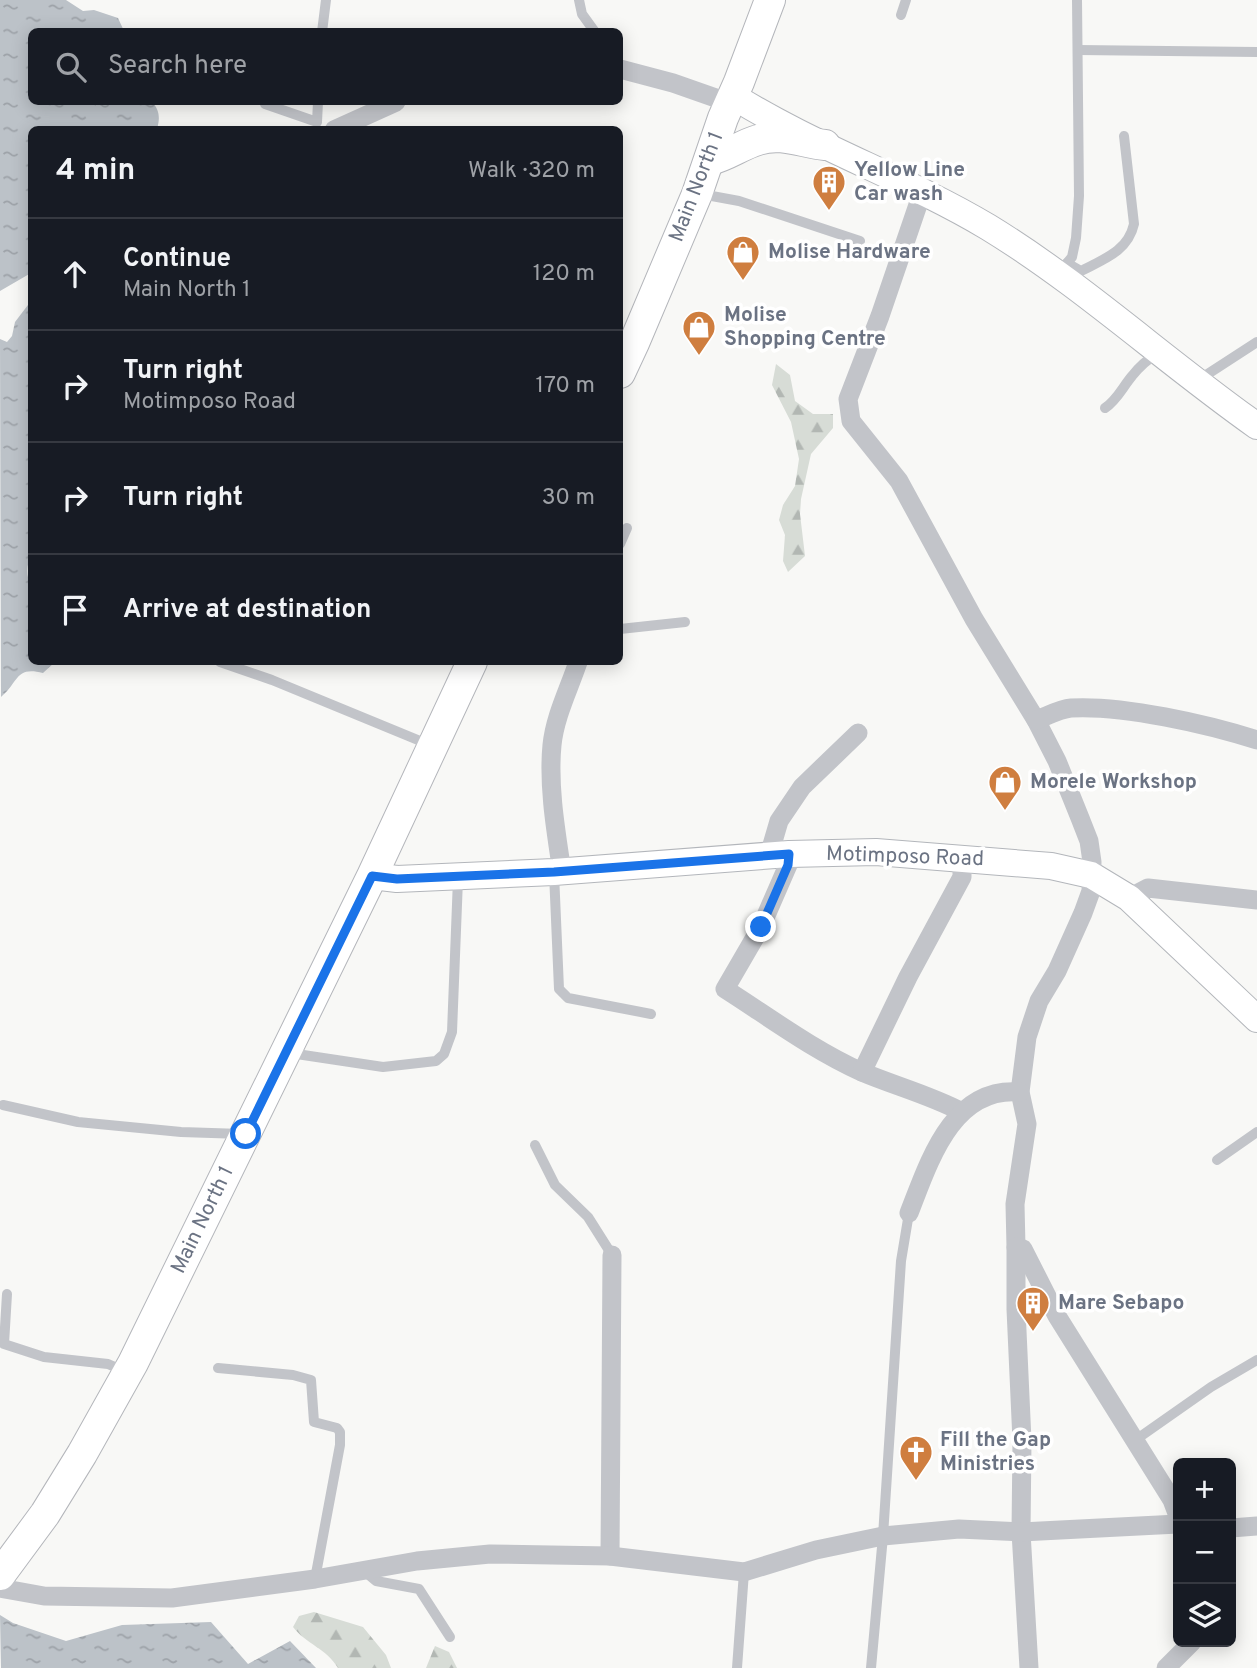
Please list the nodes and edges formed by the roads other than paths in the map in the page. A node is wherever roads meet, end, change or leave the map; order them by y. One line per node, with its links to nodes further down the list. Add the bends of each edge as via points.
1 (326, 0): 7 (lane)
2 (579, 0): 8 (lane)
3 (770, 0): 12 (main road, Main North 1)
4 (906, 0): 6 (lane)
5 (1077, 0): 9 (lane)
6 (901, 15)
7 (322, 28)
8 (592, 28)
9 (1078, 50): 10 (lane); 25 (lane, via 1076,238 1072,257)
10 (1257, 52)
11 (623, 70): 12 (street)
12 (732, 99): 20 (street); 21 (main road, Main North 1)
13 (268, 105): 16 (lane)
14 (319, 105): 17 (lane)
15 (388, 105): 18 (street)
16 (323, 126)
17 (326, 126)
18 (329, 126)
19 (1124, 136): 25 (lane, via 1135,224 1132,236 1125,246 1081,271)
20 (825, 145): 21 (main road, via 780,137 760,139); 22 (street)
21 (710, 160): 23 (main road, Main North 1)
22 (923, 190): 25 (street); 39 (street, via 848,399 851,421 899,481 974,619)
23 (698, 194): 24 (lane, via 739,201); 28 (main road, Main North 1)
24 (860, 241)
25 (1062, 269): 27 (street)
26 (1257, 342): 29 (lane)
27 (1159, 352): 29 (street); 30 (lane)
28 (623, 364)
29 (1197, 382): 31 (street)
30 (1105, 408)
31 (1257, 426)
32 (627, 528): 33 (lane)
33 (623, 537)
34 (685, 622): 35 (lane)
35 (623, 629)
36 (228, 665): 42 (lane)
37 (471, 665): 42 (main road, Main North 1)
38 (577, 665): 45 (street, via 552,745)
39 (1036, 720): 41 (street, via 1069,708 1132,712); 47 (street, via 1089,841)
40 (858, 733): 43 (street, via 802,787 779,821)
41 (1257, 740)
42 (434, 747): 48 (main road, Main North 1)
43 (779, 855): 44 (street, Motimposo Road, via 876,852); 45 (street, Motimposo Road); 54 (street, via 788,865 761,927 724,989)
44 (962, 859): 47 (street, Motimposo Road, via 1051,866); 54 (street, via 962,877)
45 (558, 872): 46 (street, Motimposo Road); 51 (lane, via 559,989 568,998)
46 (458, 875): 48 (street, Motimposo Road); 53 (lane, via 452,1032 444,1054 436,1060 383,1067)
47 (1091, 875): 49 (street, Motimposo Road); 55 (street, via 1083,912 1027,1037)
48 (372, 876): 53 (main road, Main North 1)
49 (1129, 898): 50 (street, via 1148,888); 52 (street, Motimposo Road)
50 (1257, 900)
51 (651, 1014)
52 (1257, 1019)
53 (286, 1052): 59 (main road, Main North 1)
54 (862, 1072): 57 (street)
55 (1020, 1092): 57 (street, via 1003,1090); 63 (street, via 1027,1124 1015,1204)
56 (3, 1105): 59 (lane, via 78,1122)
57 (962, 1112): 62 (street, via 935,1150)
58 (1257, 1132): 61 (lane)
59 (246, 1134): 68 (main road, Main North 1)
60 (535, 1145): 64 (lane, via 555,1185 588,1217)
61 (1216, 1160)
62 (909, 1213): 75 (lane, via 901,1261)
63 (1016, 1247): 69 (street, via 1023,1249 1057,1316); 74 (street)
64 (612, 1255): 76 (street)
65 (7, 1294): 68 (lane, via 4,1343 44,1357 108,1364)
66 (1257, 1360): 69 (lane)
67 (218, 1368): 80 (lane, via 311,1380 314,1422 340,1433)
68 (128, 1373): 79 (main road, Main North 1, via 45,1514)
69 (1134, 1441): 70 (street)
70 (1173, 1503)
71 (1173, 1524): 74 (street)
72 (1257, 1526): 73 (street)
73 (1236, 1528)
74 (1021, 1532): 75 (street, via 959,1529); 86 (street)
75 (883, 1536): 78 (street); 85 (lane)
76 (610, 1556): 77 (street, via 489,1554); 78 (street)
77 (364, 1570): 80 (street); 82 (lane, via 376,1581 419,1589)
78 (744, 1572): 84 (lane)
79 (0, 1574)
80 (315, 1579): 81 (street, via 172,1598 44,1596)
81 (0, 1588)
82 (450, 1637)
83 (1187, 1647): 87 (street)
84 (737, 1668)
85 (871, 1668)
86 (1029, 1668)
87 (1166, 1668)

